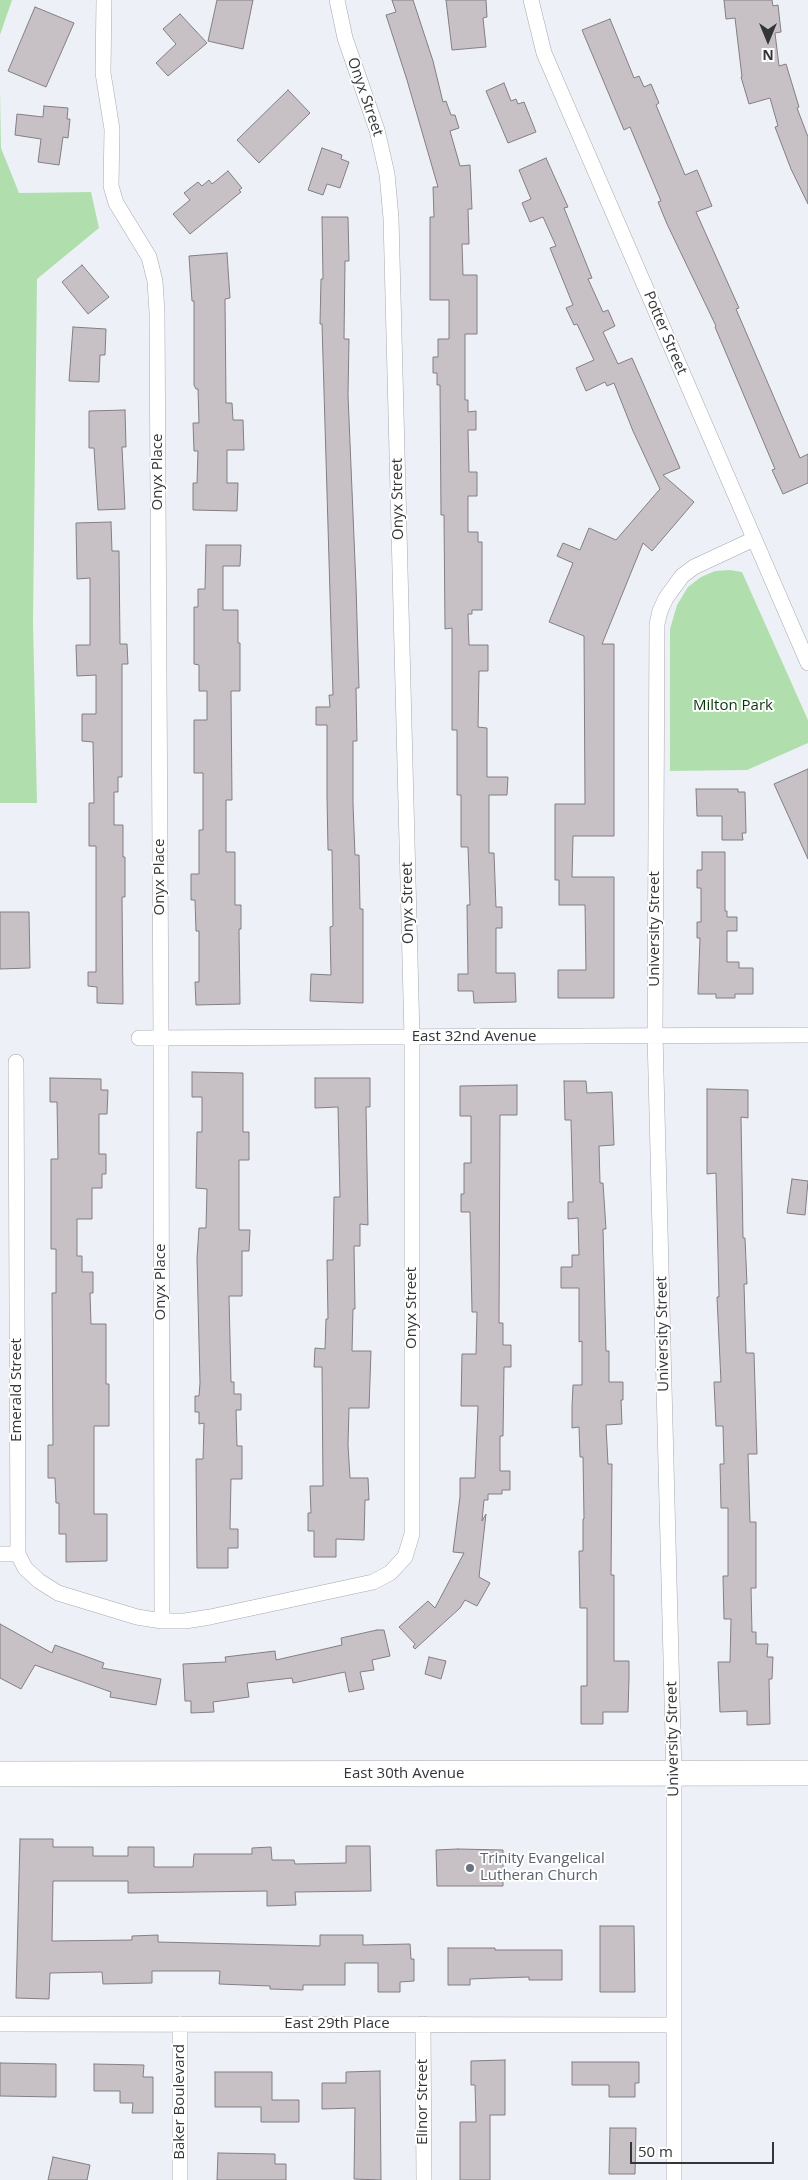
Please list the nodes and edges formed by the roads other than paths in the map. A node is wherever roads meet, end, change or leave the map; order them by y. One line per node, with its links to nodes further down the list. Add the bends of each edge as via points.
1 (104, 0): 10 (street, Onyx Place, via 103,73 111,114 111,186 116,203 149,257 157,312)
2 (337, 0): 8 (street, Onyx Street, via 344,38 377,130 387,174 391,218)
3 (531, 0): 4 (street, Potter Street, via 544,53)
4 (754, 539): 5 (street, Potter Street); 6 (street, University Street, via 682,576 660,611)
5 (808, 663)
6 (655, 1035): 7 (street, East 32nd Avenue); 8 (street, East 32nd Avenue); 17 (street, University Street)
7 (808, 1035)
8 (412, 1037): 10 (street, East 32nd Avenue); 14 (street, Onyx Street, via 412,1534 405,1557 390,1574 373,1582 210,1617)
9 (139, 1038): 10 (street, East 32nd Avenue)
10 (161, 1038): 14 (street, Onyx Place)
11 (16, 1062): 13 (street, Emerald Street)
12 (0, 1554): 13 (street)
13 (18, 1554): 14 (street, via 25,1568 38,1581 58,1592 137,1617)
14 (162, 1621)
15 (808, 1773): 17 (main road, East 30th Avenue)
16 (0, 1774): 17 (main road, East 30th Avenue)
17 (674, 1774): 21 (street, University Street)
18 (0, 2024): 19 (street, East 29th Place)
19 (180, 2024): 20 (street, East 29th Place); 22 (street, Baker Boulevard)
20 (423, 2024): 21 (street, East 29th Place); 23 (street, Elinor Street)
21 (673, 2025): 24 (street, University Street)
22 (180, 2180)
23 (424, 2180)
24 (674, 2180)

